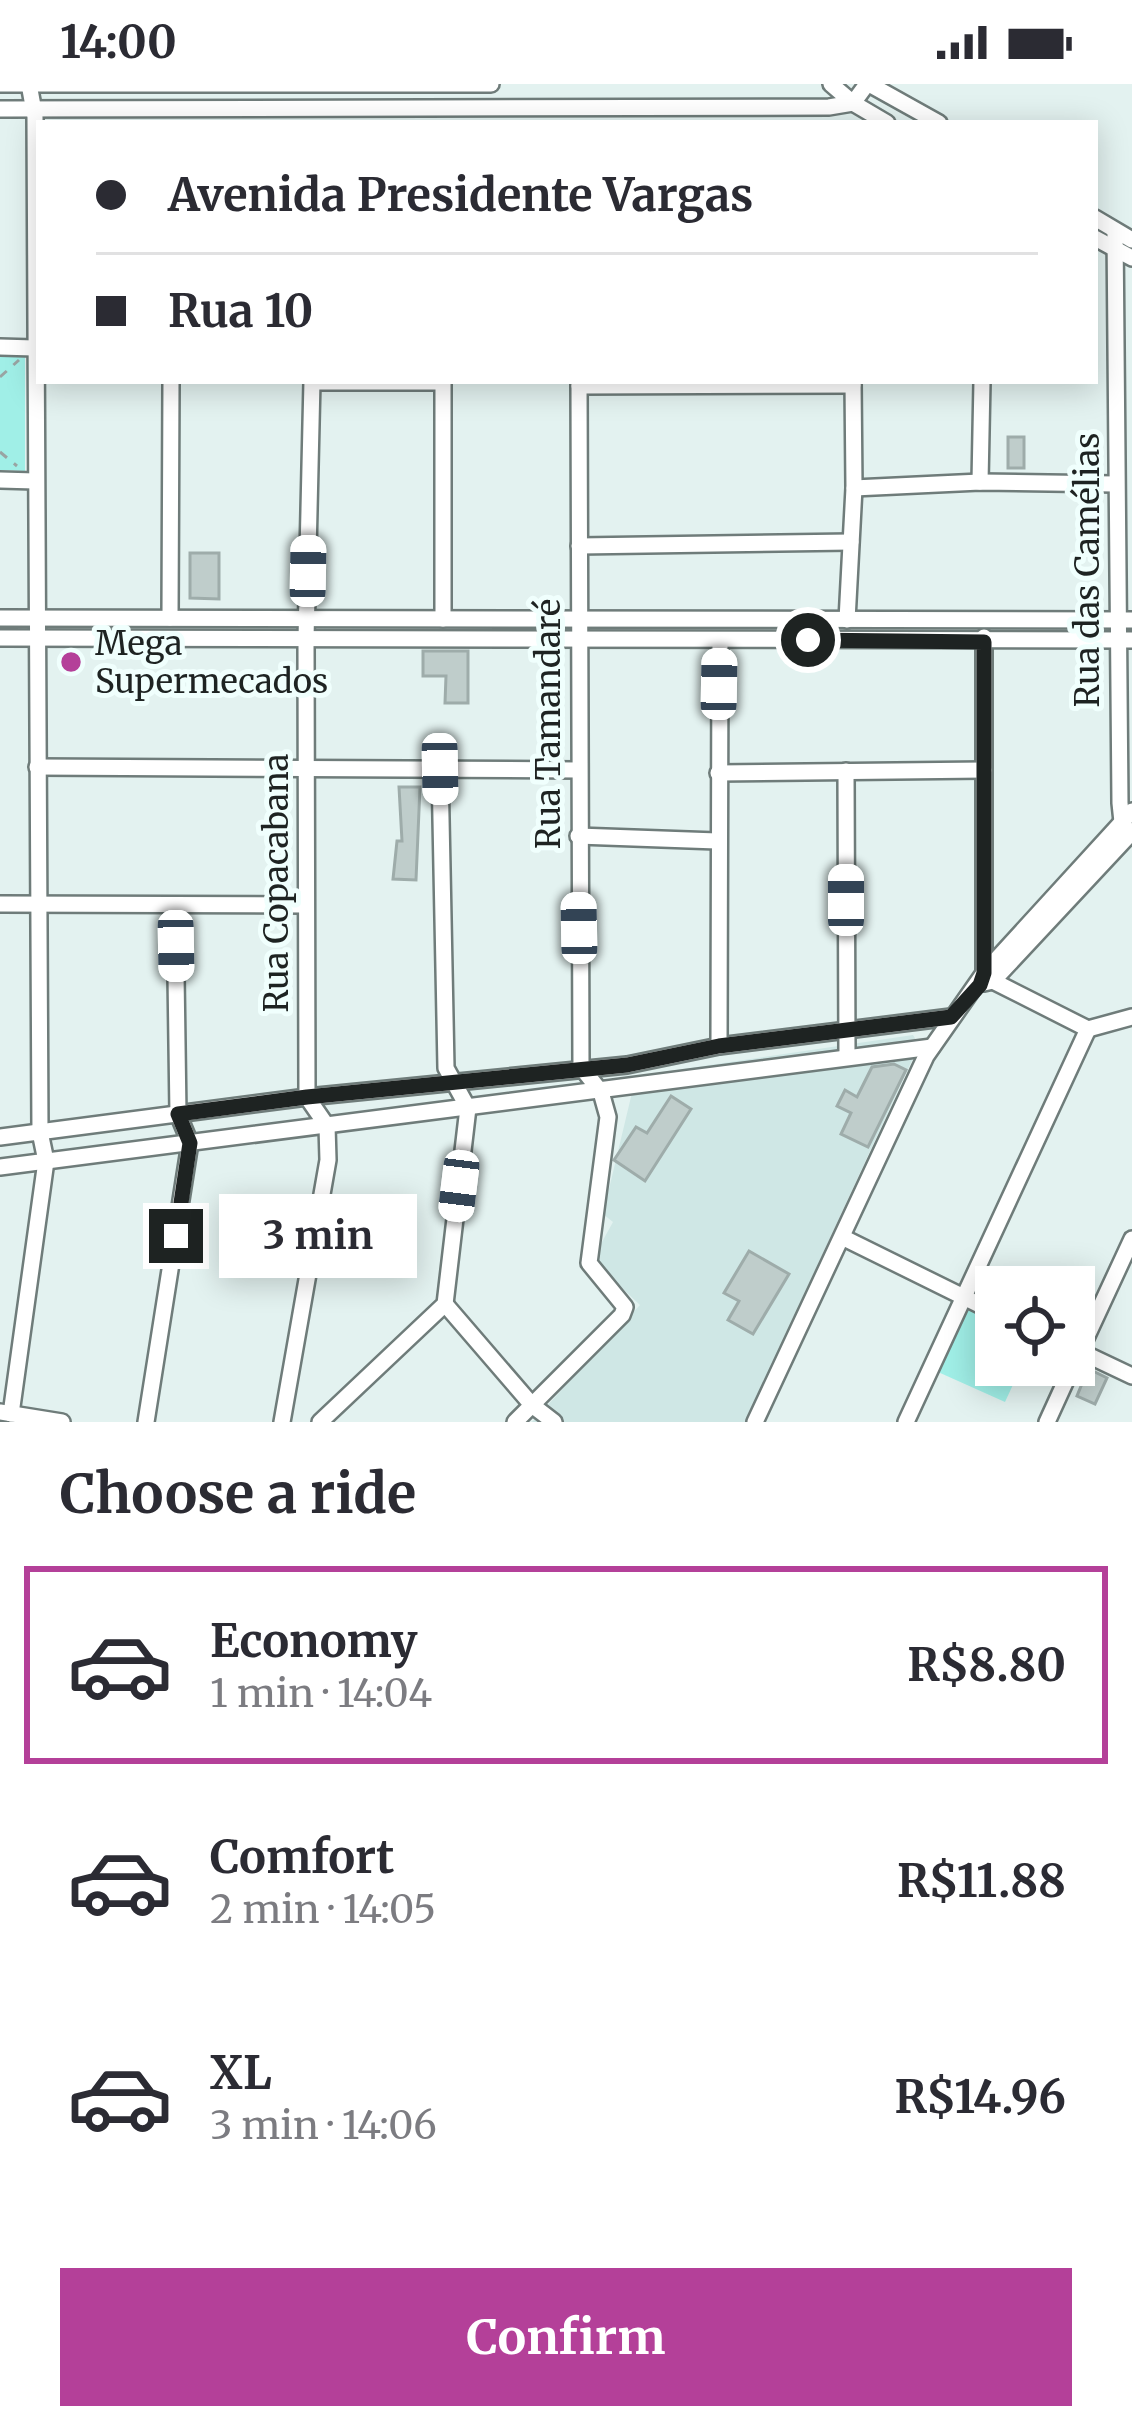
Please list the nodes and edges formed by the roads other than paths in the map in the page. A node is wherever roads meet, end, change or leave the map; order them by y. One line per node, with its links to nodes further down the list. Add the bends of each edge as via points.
1 (0, 84): 2 (street)
2 (30, 84): 3 (street); 11 (street)
3 (157, 84): 4 (street); 12 (street)
4 (292, 84): 5 (street); 14 (street)
5 (428, 84): 6 (street); 13 (street)
6 (490, 84)
7 (831, 84): 9 (street)
8 (868, 84): 9 (street); 17 (street)
9 (853, 103): 13 (street); 15 (street); 16 (street)
10 (0, 109): 11 (street)
11 (34, 109): 12 (street); 18 (street)
12 (157, 110): 14 (street)
13 (438, 116): 14 (street)
14 (304, 117)
15 (853, 120)
16 (882, 120)
17 (934, 120)
18 (36, 199)
19 (1098, 221): 21 (street)
20 (1098, 238): 21 (street)
21 (1115, 239): 22 (street); 23 (street); 36 (street, Rua das Camélias)
22 (1132, 240)
23 (1132, 258)
24 (36, 278): 26 (street)
25 (0, 347): 26 (street)
26 (34, 347): 34 (street)
27 (171, 384): 42 (street)
28 (312, 384): 43 (street, Rua Copacabana)
29 (442, 384): 44 (street)
30 (579, 384): 39 (street, Rua Tamandaré)
31 (853, 384): 37 (street)
32 (982, 384): 35 (street)
33 (0, 480): 34 (street)
34 (35, 481): 41 (street)
35 (980, 482): 36 (street); 37 (street)
36 (1115, 484): 47 (street, Rua das Camélias)
37 (854, 488): 38 (street)
38 (851, 542): 39 (street); 46 (street)
39 (579, 546): 45 (street, Rua Tamandaré)
40 (0, 618): 41 (street)
41 (37, 618): 42 (street); 50 (street)
42 (170, 618): 43 (street)
43 (306, 619): 44 (street); 51 (street, Rua Copacabana)
44 (443, 619): 45 (street)
45 (578, 619): 46 (street); 52 (street, Rua Tamandaré)
46 (847, 620): 48 (street)
47 (1124, 620): 48 (street); 54 (street, Rua das Camélias)
48 (985, 622): 55 (street)
49 (0, 638): 50 (street)
50 (36, 638): 51 (street); 56 (street)
51 (306, 639): 52 (street); 57 (street, Rua Copacabana)
52 (578, 639): 53 (street); 59 (street, Rua Tamandaré)
53 (720, 640): 55 (street); 62 (street)
54 (1124, 640): 55 (street); 63 (street, Rua das Camélias)
55 (984, 642): 60 (street)
56 (38, 767): 57 (street); 67 (street)
57 (306, 769): 58 (street); 69 (street, Rua Copacabana)
58 (440, 769): 59 (street); 79 (street)
59 (578, 770): 64 (street, Rua Tamandaré)
60 (984, 770): 61 (street); 70 (street)
61 (846, 771): 62 (street); 73 (street)
62 (718, 773): 65 (street)
63 (1129, 825): 70 (street)
64 (578, 836): 65 (street); 78 (street, Rua Tamandaré)
65 (717, 842): 75 (street)
66 (0, 904): 67 (street)
67 (38, 904): 68 (street); 85 (street)
68 (176, 905): 69 (street); 83 (street)
69 (306, 905): 81 (street, Rua Copacabana)
70 (986, 980): 71 (street); 74 (street)
71 (951, 1017): 73 (street); 76 (street)
72 (1132, 1017): 74 (street)
73 (846, 1029): 75 (street); 77 (street)
74 (1088, 1029): 92 (street)
75 (719, 1046): 78 (street)
76 (932, 1047): 77 (street); 90 (street)
77 (847, 1056): 80 (street)
78 (581, 1067): 79 (street); 80 (street)
79 (452, 1083): 81 (street); 82 (street)
80 (602, 1092): 82 (street); 99 (street, via 608,1117 588,1256 625,1307)
81 (307, 1097): 83 (street); 84 (street)
82 (468, 1108): 84 (street); 94 (street)
83 (178, 1114): 85 (street); 87 (street)
84 (327, 1126): 87 (street); 103 (street, via 328,1160)
85 (40, 1132): 86 (street); 88 (street)
86 (0, 1137)
87 (190, 1143): 88 (street); 102 (street)
88 (46, 1161): 89 (street); 100 (street)
89 (0, 1167)
90 (844, 1238): 92 (street); 107 (street)
91 (1132, 1240): 95 (street)
92 (964, 1298): 93 (street); 108 (street)
93 (975, 1303)
94 (445, 1304): 99 (street); 104 (street)
95 (1095, 1316)
96 (1095, 1364): 97 (street)
97 (1132, 1376)
98 (1063, 1386): 109 (street)
99 (532, 1405): 105 (street); 106 (street)
100 (5, 1413): 101 (street)
101 (62, 1422)
102 (146, 1422)
103 (282, 1422)
104 (320, 1422)
105 (514, 1422)
106 (554, 1422)
107 (755, 1422)
108 (906, 1422)
109 (1047, 1422)

